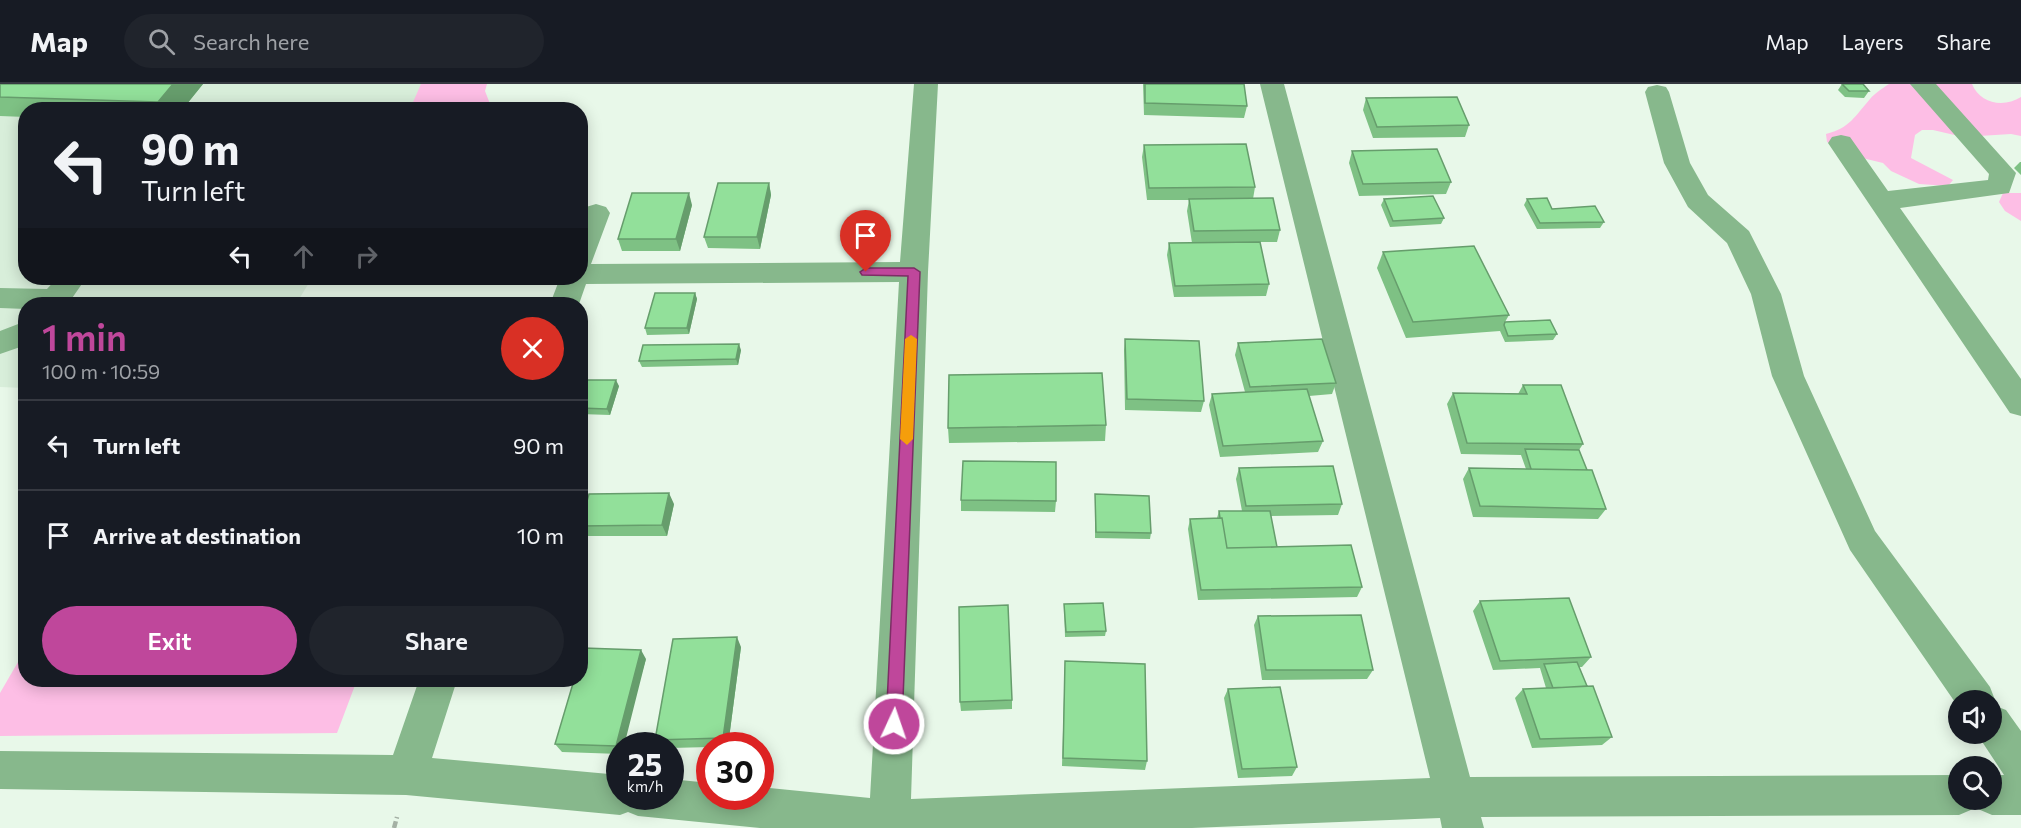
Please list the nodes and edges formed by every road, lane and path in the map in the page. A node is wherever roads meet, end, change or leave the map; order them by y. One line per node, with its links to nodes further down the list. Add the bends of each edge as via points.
1 (926, 84): 9 (street)
2 (1272, 84): 27 (street)
3 (1922, 84): 6 (street, via 2003,173 1999,187)
4 (1657, 92): 17 (street, via 1677,163 1698,201 1739,238 1766,294 1788,376 1862,540)
5 (1841, 143): 6 (street)
6 (1881, 201): 15 (street)
7 (596, 213): 8 (street)
8 (588, 236)
9 (914, 272): 10 (street); 28 (street)
10 (588, 274)
11 (60, 294): 12 (street)
12 (0, 298)
13 (18, 335): 14 (street)
14 (0, 343)
15 (2021, 404)
16 (436, 687): 21 (street)
17 (1970, 690)
18 (2002, 737): 19 (street)
19 (2021, 765)
20 (0, 770): 21 (street)
21 (406, 775): 22 (street)
22 (606, 794)
23 (1948, 795): 27 (street)
24 (2002, 795): 25 (street)
25 (2021, 795)
26 (684, 801): 28 (street)
27 (1459, 812): 28 (street)
28 (889, 824)

